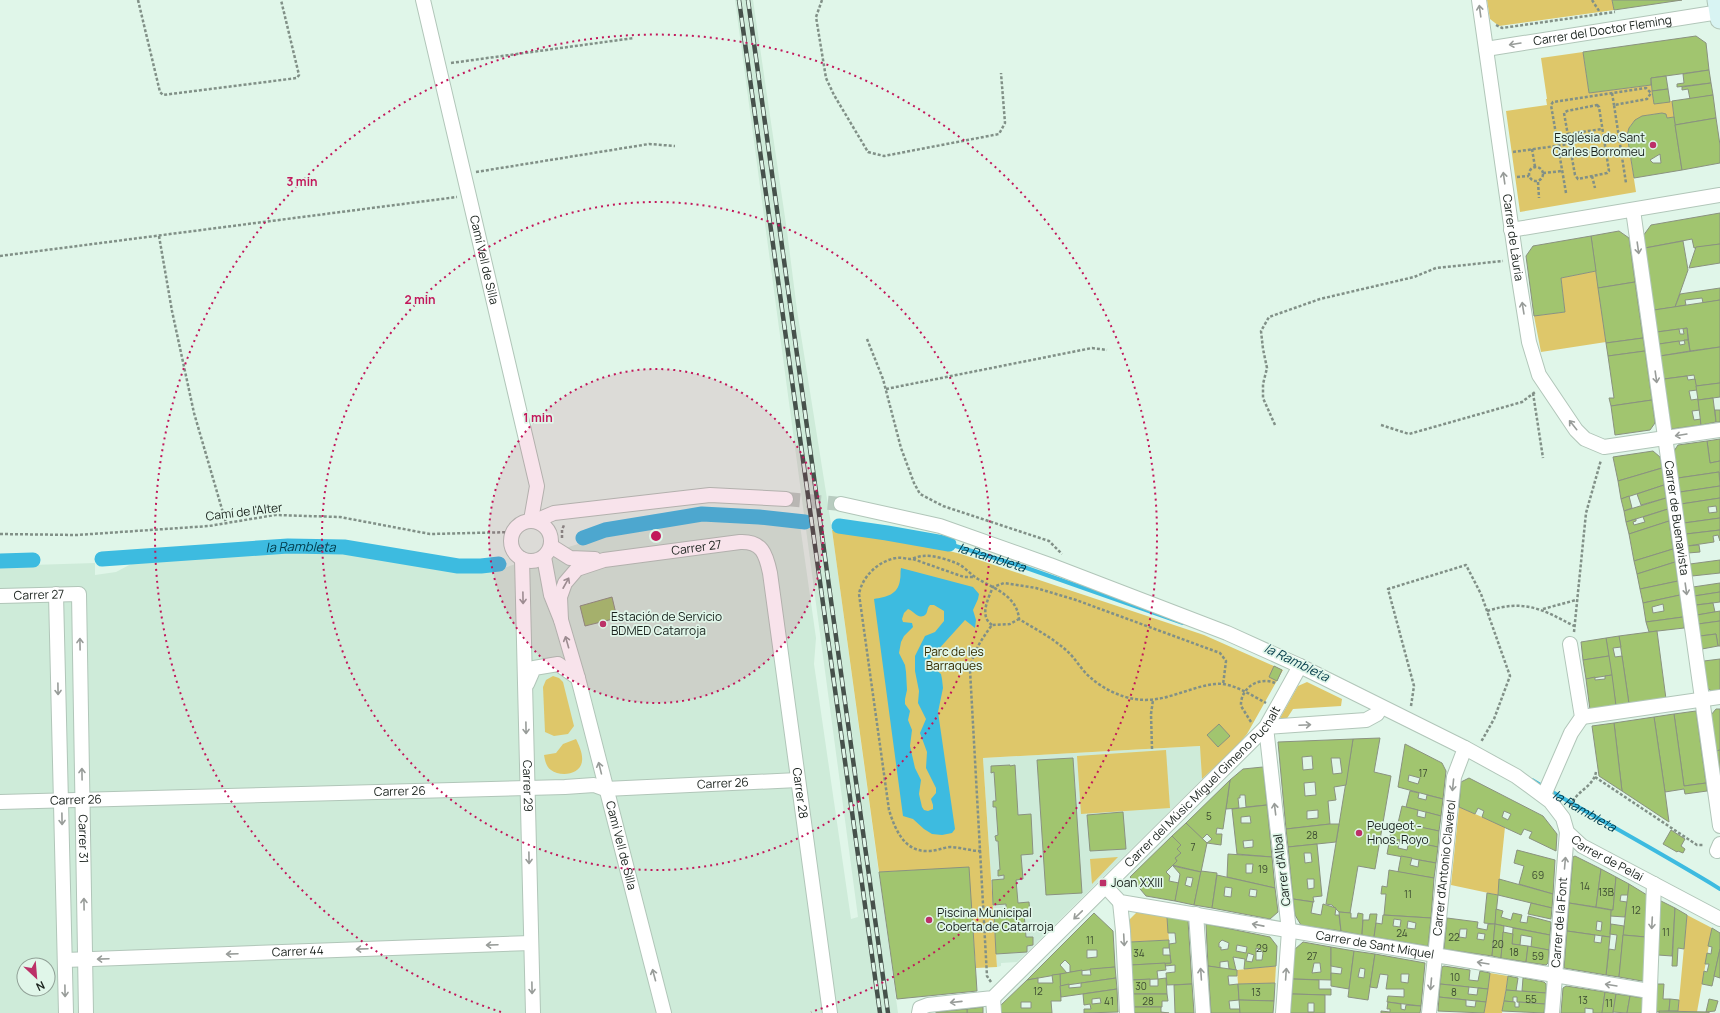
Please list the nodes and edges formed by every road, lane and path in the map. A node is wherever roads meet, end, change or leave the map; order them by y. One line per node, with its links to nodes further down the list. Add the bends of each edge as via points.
1 (138, 0): 2 (path, via 160,92 163,95 297,78 299,75)
2 (281, 0)
3 (423, 0): 13 (street, Camí Vell de Silla)
4 (822, 0): 14 (path, via 816,17 826,78 868,152 884,156 999,134 1005,123)
5 (1479, 0): 12 (street, Carrer de Làuria, one-way to 5)
6 (1592, 0): 9 (path)
7 (1719, 11): 12 (street, Carrer del Doctor Fleming, one-way to 12)
8 (1615, 12): 9 (path)
9 (1601, 14): 10 (path, via 1502,28)
10 (1493, 23)
11 (634, 38): 13 (path)
12 (1486, 49): 43 (street, Carrer de Làuria, one-way to 12)
13 (438, 65): 31 (street, Camí Vell de Silla)
14 (1001, 73)
15 (1612, 93): 16 (path); 16 (path, via 1646,88 1651,93 1647,99); 23 (path, via 1553,102 1551,105)
16 (1614, 104): 19 (path)
17 (1602, 129): 18 (path); 18 (path, via 1597,106 1564,113); 20 (path)
18 (1568, 134): 21 (path)
19 (1619, 138): 20 (path); 36 (path)
20 (1604, 140): 25 (path)
21 (1570, 144): 23 (path); 27 (path)
22 (675, 146): 31 (path, via 649,144)
23 (1558, 146): 24 (path); 29 (path)
24 (1532, 149): 26 (path); 28 (path)
25 (1606, 149): 27 (path); 33 (path, via 1609,171)
26 (1510, 152)
27 (1572, 155): 33 (path, via 1578,179)
28 (1535, 167): 30 (path); 32 (path, via 1529,172)
29 (1562, 171): 30 (path); 38 (path)
30 (1543, 173): 35 (path)
31 (464, 174): 40 (street, Camí Vell de Silla)
32 (1529, 176): 34 (path); 35 (path)
33 (1592, 176): 37 (path)
34 (1513, 178)
35 (1538, 182): 41 (path)
36 (1626, 183)
37 (1595, 188)
38 (1566, 194)
39 (1720, 195): 42 (street)
40 (469, 196): 44 (path); 61 (street, Camí Vell de Silla, via 537,486)
41 (1540, 198)
42 (1633, 210): 43 (street); 55 (street, Carrer de Buenavista, one-way to 55)
43 (1511, 230): 46 (street, Carrer de Làuria)
44 (159, 236): 45 (path); 62 (path, via 194,412)
45 (0, 256)
46 (1516, 260): 49 (street, Carrer de Làuria, one-way to 46, via 1535,364 1529,342); 52 (path, via 1436,268 1414,277 1320,299 1268,317 1261,331 1267,368 1263,398)
47 (867, 339): 50 (path)
48 (1107, 350): 50 (path, via 1092,348)
49 (1546, 386): 51 (path); 56 (street, Carrer de Làuria, one-way to 49, via 1585,439 1576,430)
50 (886, 389): 69 (path, via 901,448 920,494 943,506 1049,541 1062,554)
51 (1533, 393): 53 (path, via 1522,402 1409,434); 57 (path)
52 (1275, 425)
53 (1381, 425)
54 (1720, 430): 55 (street, one-way to 55)
55 (1664, 438): 56 (street); 93 (street, Carrer de Buenavista, one-way to 93)
56 (1604, 447): 76 (path, via 1586,513)
57 (1542, 458)
58 (786, 499): 60 (street, via 710,495)
59 (841, 504): 69 (street, Carrer de Pelai, via 940,526)
60 (579, 510): 61 (street, via 554,513); 65 (street, via 562,520 555,530)
61 (533, 521): 63 (street, via 520,524); 65 (street, via 542,523 547,528)
62 (226, 523): 63 (path, Camí de l'Alter, via 275,515 340,517 430,534); 64 (path, Camí de l'Alter, via 77,535)
63 (513, 532): 66 (street, via 513,551)
64 (0, 534)
65 (549, 548): 66 (street, via 533,561); 68 (street, Carrer 27, via 570,558); 80 (street, Camí Vell de Silla, via 551,595)
66 (522, 559): 89 (street, Carrer 29, one-way to 89)
67 (912, 559): 71 (path, via 964,577); 71 (path, via 929,556 944,559 956,563); 116 (path, via 896,558 881,564 869,573 861,584 859,594 889,810 898,833 909,846 917,850 936,851 949,848)
68 (604, 560): 70 (street, Carrer 27, via 750,542 760,547 767,558); 80 (street, Carrer 27, one-way to 68, via 560,597 564,583 577,569)
69 (1060, 569): 85 (street, Carrer de Pelai, via 1227,633)
70 (770, 572): 104 (street, Carrer 28)
71 (975, 578): 72 (path)
72 (993, 587): 79 (path, via 1012,599); 81 (path, via 985,610); 88 (path, via 1004,582 1042,590 1220,653 1226,661)
73 (56, 594): 74 (street, Carrer 27); 75 (street, Carrer 27); 109 (street, Carrer 31, one-way to 109)
74 (79, 594): 110 (street, Carrer 31, one-way to 74)
75 (0, 596)
76 (1576, 600): 77 (path); 82 (path)
77 (1543, 609): 78 (path, via 1504,606); 82 (path)
78 (1487, 611): 97 (path, via 1466,566 1388,590 1414,686); 100 (path, via 1510,676 1494,719)
79 (1019, 619): 81 (path, via 1010,624); 92 (path, via 1052,639 1068,652 1090,678 1104,687 1134,699)
80 (561, 620): 86 (street, Camí Vell de Silla, one-way to 80)
81 (992, 625): 116 (path, via 977,646 970,670)
82 (1574, 626): 83 (path)
83 (1575, 630)
84 (1570, 644): 96 (street)
85 (1300, 666): 95 (street, Carrer de Pelai); 98 (street, Carrer del Músic Miguel Gimeno Puchalt)
86 (578, 678): 89 (street, via 558,664 534,668); 107 (street, Camí Vell de Silla, one-way to 86)
87 (1277, 684): 90 (path, via 1259,681)
88 (1223, 685): 90 (path); 92 (path, via 1216,684)
89 (525, 688): 106 (street, Carrer 29, one-way to 106)
90 (1245, 692): 94 (path); 98 (path, via 1241,706 1247,718)
91 (1720, 697): 93 (street)
92 (1153, 700): 99 (path)
93 (1701, 700): 96 (street); 113 (street, Carrer de Buenavista)
94 (1266, 704)
95 (1381, 707): 97 (street, Carrer de Pelai); 98 (street, one-way to 95, via 1366,720 1377,714)
96 (1582, 718): 102 (street, via 1571,733)
97 (1409, 721): 100 (street, Carrer de Pelai)
98 (1260, 726): 118 (street, Carrer del Músic Miguel Gimeno Puchalt); 122 (street, Carrer d'Albal, one-way to 98)
99 (1152, 749)
100 (1470, 751): 105 (street, Carrer de Pelai); 124 (street, Carrer d'Antonio Claverol, one-way to 124, via 1454,777)
101 (1596, 772): 103 (path)
102 (1553, 774): 105 (street, via 1541,780); 108 (street)
103 (1595, 778): 112 (path, via 1574,798); 115 (path, via 1697,845)
104 (798, 780): 107 (street, Carrer 26); 135 (street, Carrer 28)
105 (1525, 782): 108 (street, Carrer de Pelai)
106 (528, 787): 107 (street, Carrer 26, via 594,785); 110 (street, Carrer 26); 123 (street, Carrer 29, one-way to 123)
107 (605, 789): 134 (street, Camí Vell de Silla, one-way to 107)
108 (1544, 795): 114 (street, Carrer de Pelai, via 1563,818)
109 (61, 801): 110 (street, Carrer 26); 111 (street, Carrer 26); 126 (street, Carrer 31, one-way to 126)
110 (82, 801): 125 (street, Carrer 31, one-way to 110)
111 (0, 802)
112 (1572, 812)
113 (1720, 826)
114 (1567, 832): 117 (street, Carrer de Pelai, via 1582,846); 127 (street, Carrer de la Font, one-way to 114)
115 (1714, 847)
116 (981, 851): 129 (path, via 987,976)
117 (1654, 884): 121 (street, Carrer de Pelai); 128 (street, one-way to 128)
118 (1106, 888): 119 (street); 129 (street, Carrer del Músic Miguel Gimeno Puchalt, one-way to 129)
119 (1120, 902): 120 (street, Carrer de Sant Miquel); 137 (street, one-way to 137)
120 (1196, 914): 122 (street, Carrer de Sant Miquel, one-way to 120); 138 (street, one-way to 120)
121 (1720, 919)
122 (1288, 931): 124 (street, Carrer de Sant Miquel); 139 (street, Carrer d'Albal, one-way to 122)
123 (531, 943): 125 (street, Carrer 44, one-way to 125); 133 (street, Carrer 29, one-way to 133)
124 (1434, 956): 127 (street, Carrer de Sant Miquel, one-way to 124); 140 (street, Carrer d'Antonio Claverol, one-way to 140)
125 (85, 959): 126 (street, Carrer 44); 132 (street, Carrer 31)
126 (65, 960): 131 (street, Carrer 31, one-way to 131)
127 (1556, 976): 128 (street, Carrer de Sant Miquel, one-way to 127); 141 (street, Carrer de la Font)
128 (1649, 991): 142 (street)
129 (993, 992): 130 (street, one-way to 130, via 928,1005); 136 (street)
130 (920, 1011)
131 (66, 1013)
132 (86, 1013)
133 (533, 1013)
134 (664, 1013)
135 (830, 1013)
136 (994, 1013)
137 (1127, 1013)
138 (1203, 1013)
139 (1283, 1013)
140 (1429, 1013)
141 (1552, 1013)
142 (1649, 1013)

